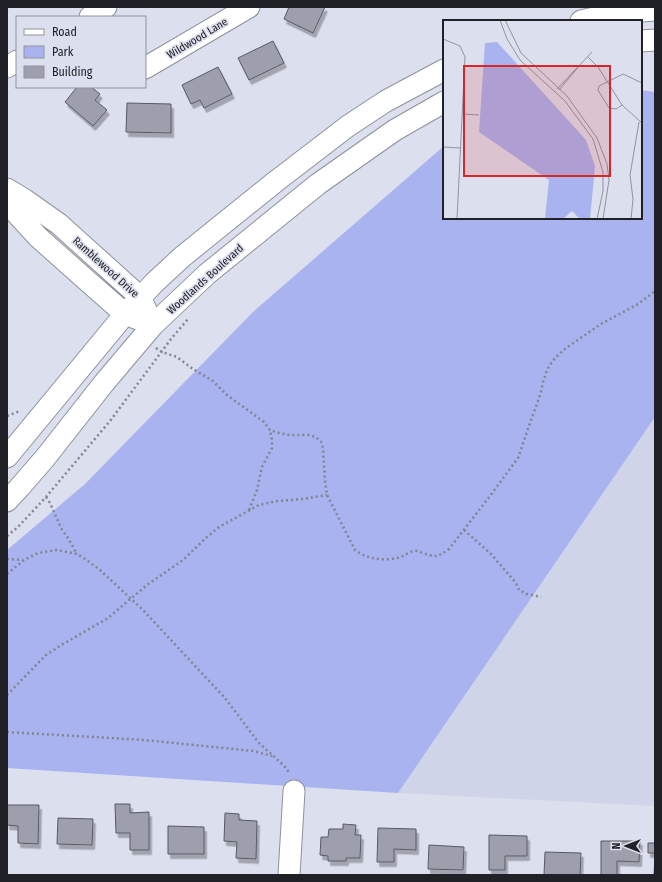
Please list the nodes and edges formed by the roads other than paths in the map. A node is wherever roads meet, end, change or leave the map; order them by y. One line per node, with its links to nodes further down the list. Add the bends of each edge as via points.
1 (80, 7): 5 (street)
2 (106, 7): 6 (street)
3 (249, 7): 11 (street, Wildwood Lane)
4 (655, 10): 7 (street, via 616,13)
5 (85, 16)
6 (92, 16)
7 (585, 20)
8 (655, 40): 9 (street)
9 (642, 41)
10 (16, 62): 12 (street)
11 (146, 67)
12 (7, 68)
13 (443, 71): 17 (street, via 386,101 348,126 182,257)
14 (443, 103): 19 (street, Woodlands Boulevard, via 395,130 318,184 207,274)
15 (7, 189): 17 (street, Ramblewood Drive, via 58,224)
16 (7, 203): 18 (street, Ramblewood Drive, via 38,237)
17 (140, 297): 18 (street); 19 (street, Ramblewood Drive)
18 (124, 314): 19 (street, Ramblewood Drive); 20 (street)
19 (154, 325): 21 (street, Woodlands Boulevard)
20 (7, 458)
21 (7, 501)
22 (294, 791): 23 (street)
23 (289, 875)

